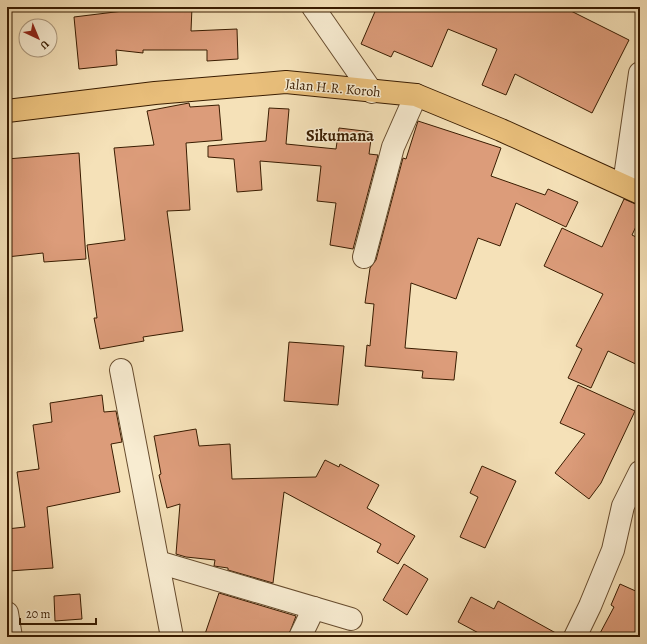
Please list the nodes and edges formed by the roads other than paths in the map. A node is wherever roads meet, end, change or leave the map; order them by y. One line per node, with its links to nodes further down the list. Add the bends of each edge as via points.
1 (313, 7): 3 (street)
2 (640, 73): 6 (street)
3 (372, 92): 4 (main road, Jalan H.R. Koroh); 5 (main road, Jalan H.R. Koroh, via 286,82 155,93)
4 (416, 95): 6 (main road, Jalan H.R. Koroh); 7 (street, via 393,148)
5 (7, 111)
6 (632, 189)
7 (364, 257)
8 (121, 370): 10 (street)
9 (640, 472): 17 (street, via 623,506 613,550)
10 (158, 562): 11 (street); 15 (street)
11 (314, 608): 13 (street); 16 (street)
12 (7, 613): 14 (street)
13 (350, 619)
14 (11, 637)
15 (172, 637)
16 (300, 637)
17 (575, 637)

